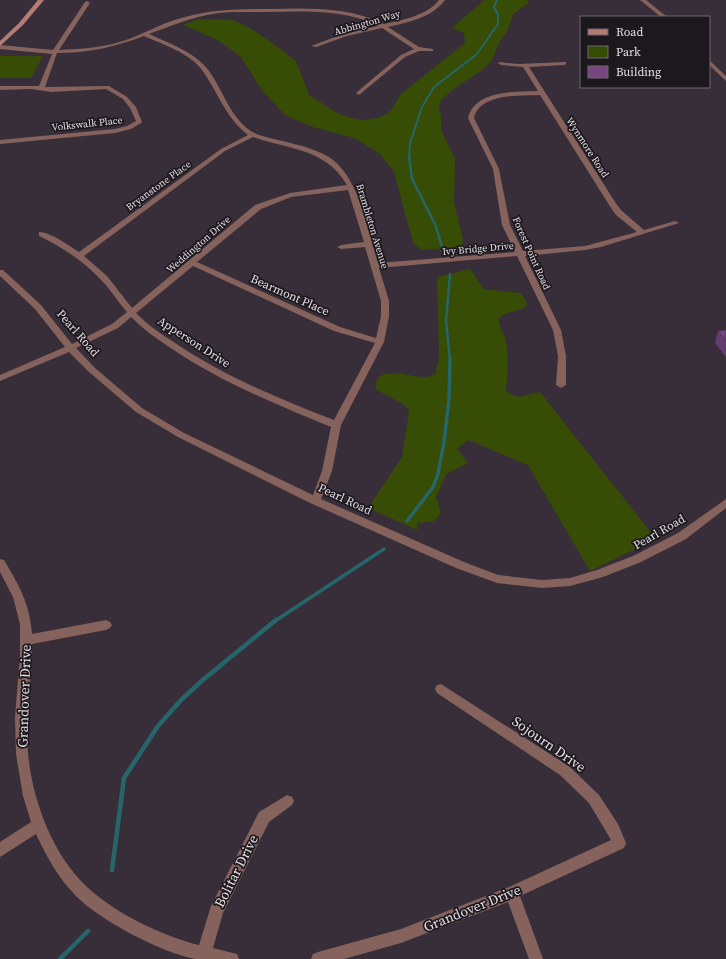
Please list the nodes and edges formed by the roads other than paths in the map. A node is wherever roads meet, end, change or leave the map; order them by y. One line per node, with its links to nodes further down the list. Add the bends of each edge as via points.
1 (41, 0): 8 (main road)
2 (442, 0): 6 (street, Abbington Way, via 441,4 429,12)
3 (643, 0): 5 (street)
4 (88, 3): 12 (street)
5 (663, 16)
6 (383, 26): 7 (street, via 353,14 325,10 233,11 194,16); 9 (street, Abbington Way, via 347,34); 10 (street)
7 (144, 34): 12 (street, via 100,48); 22 (street, Brambleton Avenue, via 180,51 202,67 232,116)
8 (0, 46): 12 (street)
9 (314, 46)
10 (418, 49): 11 (street); 20 (street, via 403,56)
11 (431, 50)
12 (55, 52): 19 (street)
13 (501, 63): 16 (street)
14 (564, 63): 16 (street)
15 (710, 63): 17 (street)
16 (525, 66): 21 (street, Wynmore Road)
17 (726, 79)
18 (0, 88): 19 (street, Volkswalk Place)
19 (41, 89): 23 (street, Volkswalk Place, via 106,87 125,98 133,107 139,122 129,128 115,131)
20 (359, 93)
21 (541, 93): 26 (street, Wynmore Road, via 614,206); 30 (street, Forest Point Road, via 492,98 474,107 470,113 472,124 496,169 506,225)
22 (252, 135): 24 (street, Brambleton Avenue, via 323,156 345,174); 31 (street, Bryanstone Place, via 223,150)
23 (0, 142)
24 (351, 187): 28 (street, Brambleton Avenue); 32 (street, Weddington Drive, via 290,195 258,207)
25 (675, 223): 26 (street, Ivy Bridge Drive)
26 (642, 232): 30 (street, Ivy Bridge Drive, via 585,248)
27 (42, 234): 31 (street, Apperson Drive)
28 (368, 244): 29 (street); 33 (street, Brambleton Avenue)
29 (340, 247)
30 (520, 254): 33 (street, Ivy Bridge Drive); 39 (street, Forest Point Road, via 557,330 562,356)
31 (79, 256): 35 (street, Apperson Drive, via 104,278)
32 (192, 264): 35 (street, Weddington Drive); 36 (street, Bearmont Place, via 337,329)
33 (376, 266): 36 (street, Brambleton Avenue, via 385,301)
34 (0, 272): 37 (street, Pearl Road, via 38,307)
35 (132, 313): 37 (street, Weddington Drive, via 99,335); 40 (street, Apperson Drive, via 159,337 208,369 272,400)
36 (380, 342): 40 (street, Brambleton Avenue)
37 (71, 348): 38 (street, Weddington Drive); 41 (street, Pearl Road, via 92,370 139,410 181,435)
38 (0, 378)
39 (561, 385)
40 (336, 425): 41 (street, Brambleton Avenue, via 327,471)
41 (316, 500): 42 (street, Pearl Road, via 497,579 542,584 570,582 637,559 682,536)
42 (726, 503)
43 (0, 563): 45 (street, Grandover Drive, via 14,585 23,609)
44 (106, 625): 45 (street)
45 (26, 640): 48 (street, Grandover Drive, via 21,732 23,762 29,797)
46 (441, 690): 49 (street, Sojourn Drive, via 565,771 594,799)
47 (287, 801): 52 (street, Bolitar Drive, via 264,817 216,910)
48 (39, 825): 50 (street); 52 (street, Grandover Drive, via 54,856 81,891 113,916 158,939)
49 (620, 843): 51 (street, Grandover Drive)
50 (0, 850)
51 (512, 893): 54 (street, Grandover Drive, via 402,936); 55 (street)
52 (202, 957): 53 (street, Grandover Drive)
53 (232, 959)
54 (318, 959)
55 (536, 959)

